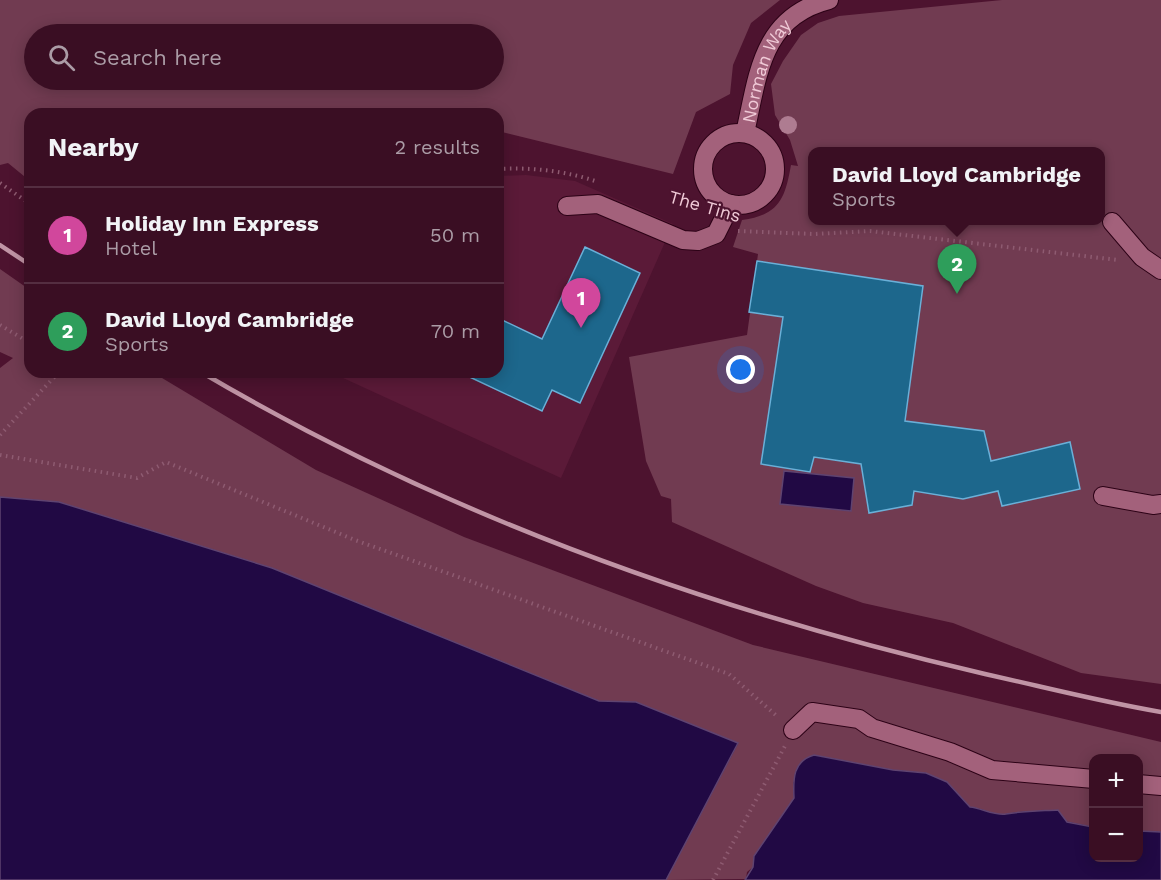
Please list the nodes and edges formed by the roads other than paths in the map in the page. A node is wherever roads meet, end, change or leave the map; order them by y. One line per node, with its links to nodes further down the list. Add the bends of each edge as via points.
1 (829, 0): 2 (street, Norman Way, via 803,9 782,26 766,48)
2 (745, 133): 3 (street, via 724,136 711,146 704,159 708,187 719,199); 3 (street, via 757,137 769,149 776,172 770,188 756,201)
3 (731, 204): 4 (street, via 716,234 683,240 598,204)
4 (567, 206)
5 (1112, 222): 6 (street, via 1142,257)
6 (1161, 270)
7 (1103, 496): 8 (street)
8 (1161, 504)
9 (793, 730): 10 (street, via 812,712 859,719 872,728 950,752 992,770)
10 (1089, 779)
11 (1143, 784): 12 (street)
12 (1161, 786)

